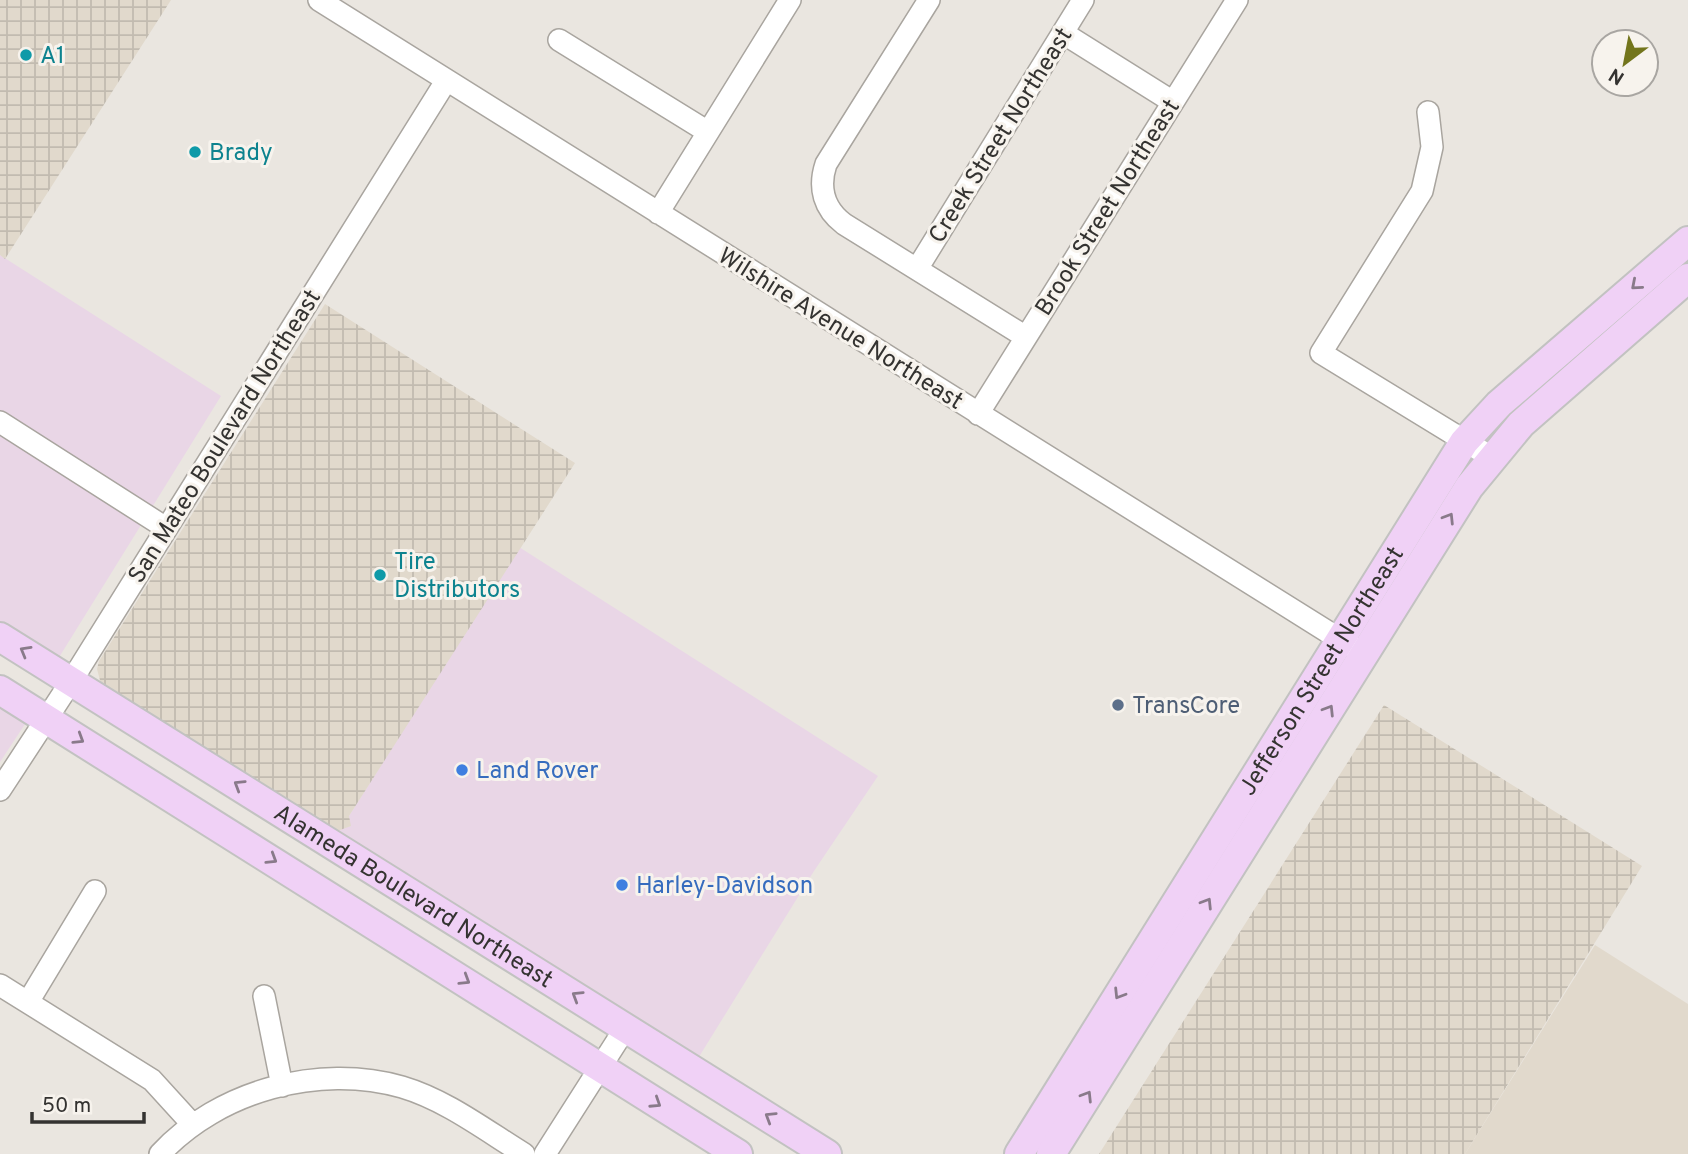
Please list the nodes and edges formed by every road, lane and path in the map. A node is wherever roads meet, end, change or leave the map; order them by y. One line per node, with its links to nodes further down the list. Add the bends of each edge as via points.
1 (319, 0): 8 (street, Wilshire Avenue Northeast)
2 (790, 0): 11 (street)
3 (929, 0): 14 (street, via 826,164 823,192 836,218)
4 (1083, 0): 6 (street, Creek Street Northeast)
5 (1237, 0): 9 (street, Brook Street Northeast)
6 (1063, 33): 9 (street); 14 (street, Creek Street Northeast)
7 (559, 40): 11 (street)
8 (446, 81): 12 (street, Wilshire Avenue Northeast); 21 (street, San Mateo Boulevard Northeast)
9 (1173, 102): 16 (street, Brook Street Northeast)
10 (1427, 112): 19 (street, via 1432,147 1422,191 1321,353)
11 (708, 132): 12 (street)
12 (658, 214): 17 (street, Wilshire Avenue Northeast)
13 (1688, 241): 19 (main road, Jefferson Street Northeast, one-way to 19, via 1499,404)
14 (917, 269): 16 (street)
15 (1688, 278): 20 (main road, Jefferson Street Northeast, via 1559,389)
16 (1026, 337): 17 (street, Brook Street Northeast)
17 (978, 414): 23 (street, Wilshire Avenue Northeast)
18 (0, 422): 21 (street)
19 (1464, 442): 20 (street); 23 (main road, Jefferson Street Northeast)
20 (1491, 457): 24 (main road, Jefferson Street Northeast, one-way to 20)
21 (166, 528): 25 (street, San Mateo Boulevard Northeast)
22 (0, 637): 25 (main road, Alameda Boulevard Northeast, one-way to 22)
23 (1339, 640): 24 (street, Wilshire Avenue Northeast); 42 (main road, Jefferson Street Northeast, one-way to 42)
24 (1364, 654): 43 (main road, Jefferson Street Northeast, one-way to 24)
25 (72, 680): 27 (street, San Mateo Boulevard Northeast); 33 (main road, Alameda Boulevard Northeast, one-way to 25)
26 (0, 690): 27 (main road, Alameda Boulevard Northeast)
27 (46, 719): 28 (street, San Mateo Boulevard Northeast); 34 (main road, Alameda Boulevard Northeast, one-way to 34)
28 (0, 790)
29 (95, 891): 32 (street)
30 (0, 985): 32 (street)
31 (264, 996): 35 (street)
32 (27, 1002): 36 (street, via 152,1080)
33 (626, 1027): 34 (street); 41 (main road, Alameda Boulevard Northeast, one-way to 33)
34 (600, 1065): 39 (street); 40 (main road, Alameda Boulevard Northeast, one-way to 40)
35 (282, 1086): 36 (street, via 237,1101); 38 (street, via 336,1079 404,1088 440,1102)
36 (193, 1125): 37 (street)
37 (160, 1154)
38 (524, 1154)
39 (545, 1154)
40 (738, 1154)
41 (827, 1154)
42 (1019, 1154)
43 (1051, 1154)

